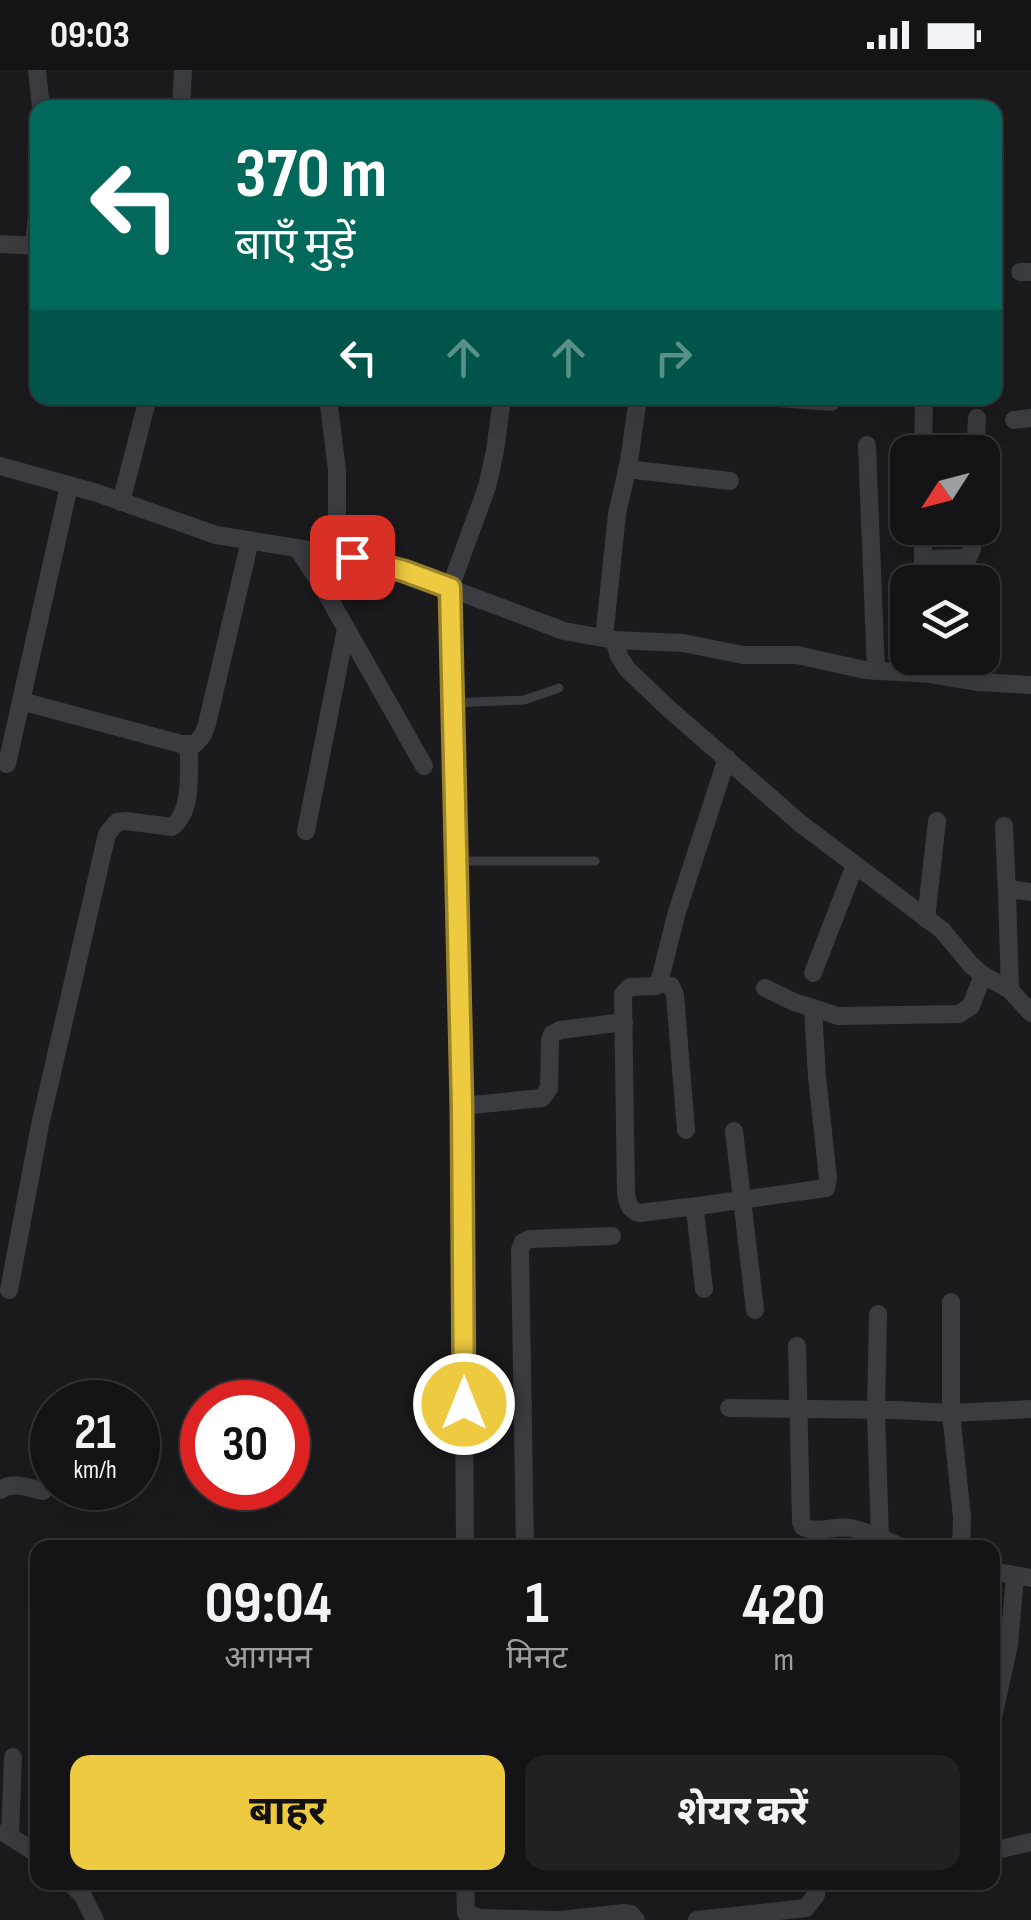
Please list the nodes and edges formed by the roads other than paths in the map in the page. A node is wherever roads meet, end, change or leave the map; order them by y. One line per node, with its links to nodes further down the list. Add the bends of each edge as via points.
1 (37, 70): 3 (street)
2 (183, 70): 4 (street)
3 (40, 100)
4 (181, 100)
5 (0, 244): 6 (street)
6 (30, 245)
7 (146, 405): 20 (street)
8 (329, 405): 24 (street, via 336,470)
9 (501, 405): 27 (street, via 484,498)
10 (637, 405): 17 (street)
11 (924, 405): 13 (street)
12 (977, 418): 14 (street)
13 (923, 435)
14 (976, 435)
15 (867, 446): 31 (street)
16 (0, 466): 19 (street)
17 (627, 470): 18 (street); 29 (street, via 617,514)
18 (730, 481)
19 (69, 486): 20 (street); 35 (street)
20 (121, 502): 21 (street, via 216,536)
21 (250, 541): 24 (street); 37 (street, via 208,724)
22 (923, 545): 25 (street)
23 (972, 545): 25 (street, via 968,558)
24 (318, 552): 27 (street); 28 (street)
25 (923, 559): 26 (street)
26 (923, 565)
27 (450, 588): 29 (street, via 564,632); 36 (street)
28 (346, 629): 40 (street); 43 (street)
29 (609, 639): 31 (street, via 797,655); 38 (street, via 627,669)
30 (890, 669): 31 (street)
31 (876, 670)
32 (954, 675): 33 (street)
33 (1031, 684)
34 (559, 688): 36 (lane, via 524,700)
35 (21, 702): 37 (street); 39 (street)
36 (453, 703): 44 (street)
37 (189, 745): 64 (street, via 187,797 178,823 126,820 107,834)
38 (727, 758): 46 (street); 52 (street)
39 (7, 764)
40 (424, 766)
41 (937, 820): 49 (street)
42 (1004, 826): 48 (street)
43 (306, 831)
44 (456, 861): 45 (lane); 58 (street)
45 (595, 862)
46 (855, 865): 49 (street); 50 (street)
47 (1031, 892): 48 (street)
48 (1007, 894): 54 (street)
49 (926, 918): 51 (street)
50 (813, 973)
51 (982, 975): 54 (street); 55 (street, via 971,1006 959,1014 852,1017)
52 (658, 983): 57 (street, via 627,988); 59 (street, via 675,994)
53 (765, 988): 55 (street)
54 (1010, 990): 56 (street)
55 (813, 1008): 61 (street, via 828,1184)
56 (1031, 1013)
57 (624, 1022): 58 (street, via 552,1034 546,1096); 62 (street, via 628,1206 640,1213)
58 (462, 1106): 70 (street)
59 (686, 1130)
60 (734, 1131): 61 (street)
61 (741, 1201): 62 (street); 67 (street)
62 (692, 1207): 65 (street)
63 (612, 1236): 71 (street, via 523,1242)
64 (10, 1290)
65 (704, 1290)
66 (951, 1302): 76 (street)
67 (755, 1310)
68 (878, 1314): 75 (street)
69 (797, 1346): 74 (street)
70 (464, 1404): 71 (street); 80 (street)
71 (523, 1404): 81 (street)
72 (729, 1408): 74 (street)
73 (1031, 1409): 76 (street)
74 (798, 1410): 75 (street); 79 (street, via 803,1527)
75 (876, 1411): 76 (street); 79 (street)
76 (950, 1413): 83 (street)
77 (30, 1488): 78 (street)
78 (0, 1490)
79 (880, 1538): 82 (street)
80 (466, 1540)
81 (525, 1540)
82 (885, 1540)
83 (961, 1540)
84 (1023, 1577): 85 (street)
85 (1000, 1688)
86 (14, 1757): 87 (street)
87 (5, 1834): 90 (street)
88 (1031, 1842): 89 (street)
89 (1000, 1848)
90 (30, 1849)
91 (77, 1890): 94 (street)
92 (465, 1890): 95 (street, via 470,1916)
93 (817, 1890): 97 (street, via 806,1908)
94 (94, 1920)
95 (560, 1920): 96 (street, via 628,1914)
96 (636, 1920)
97 (697, 1920)

